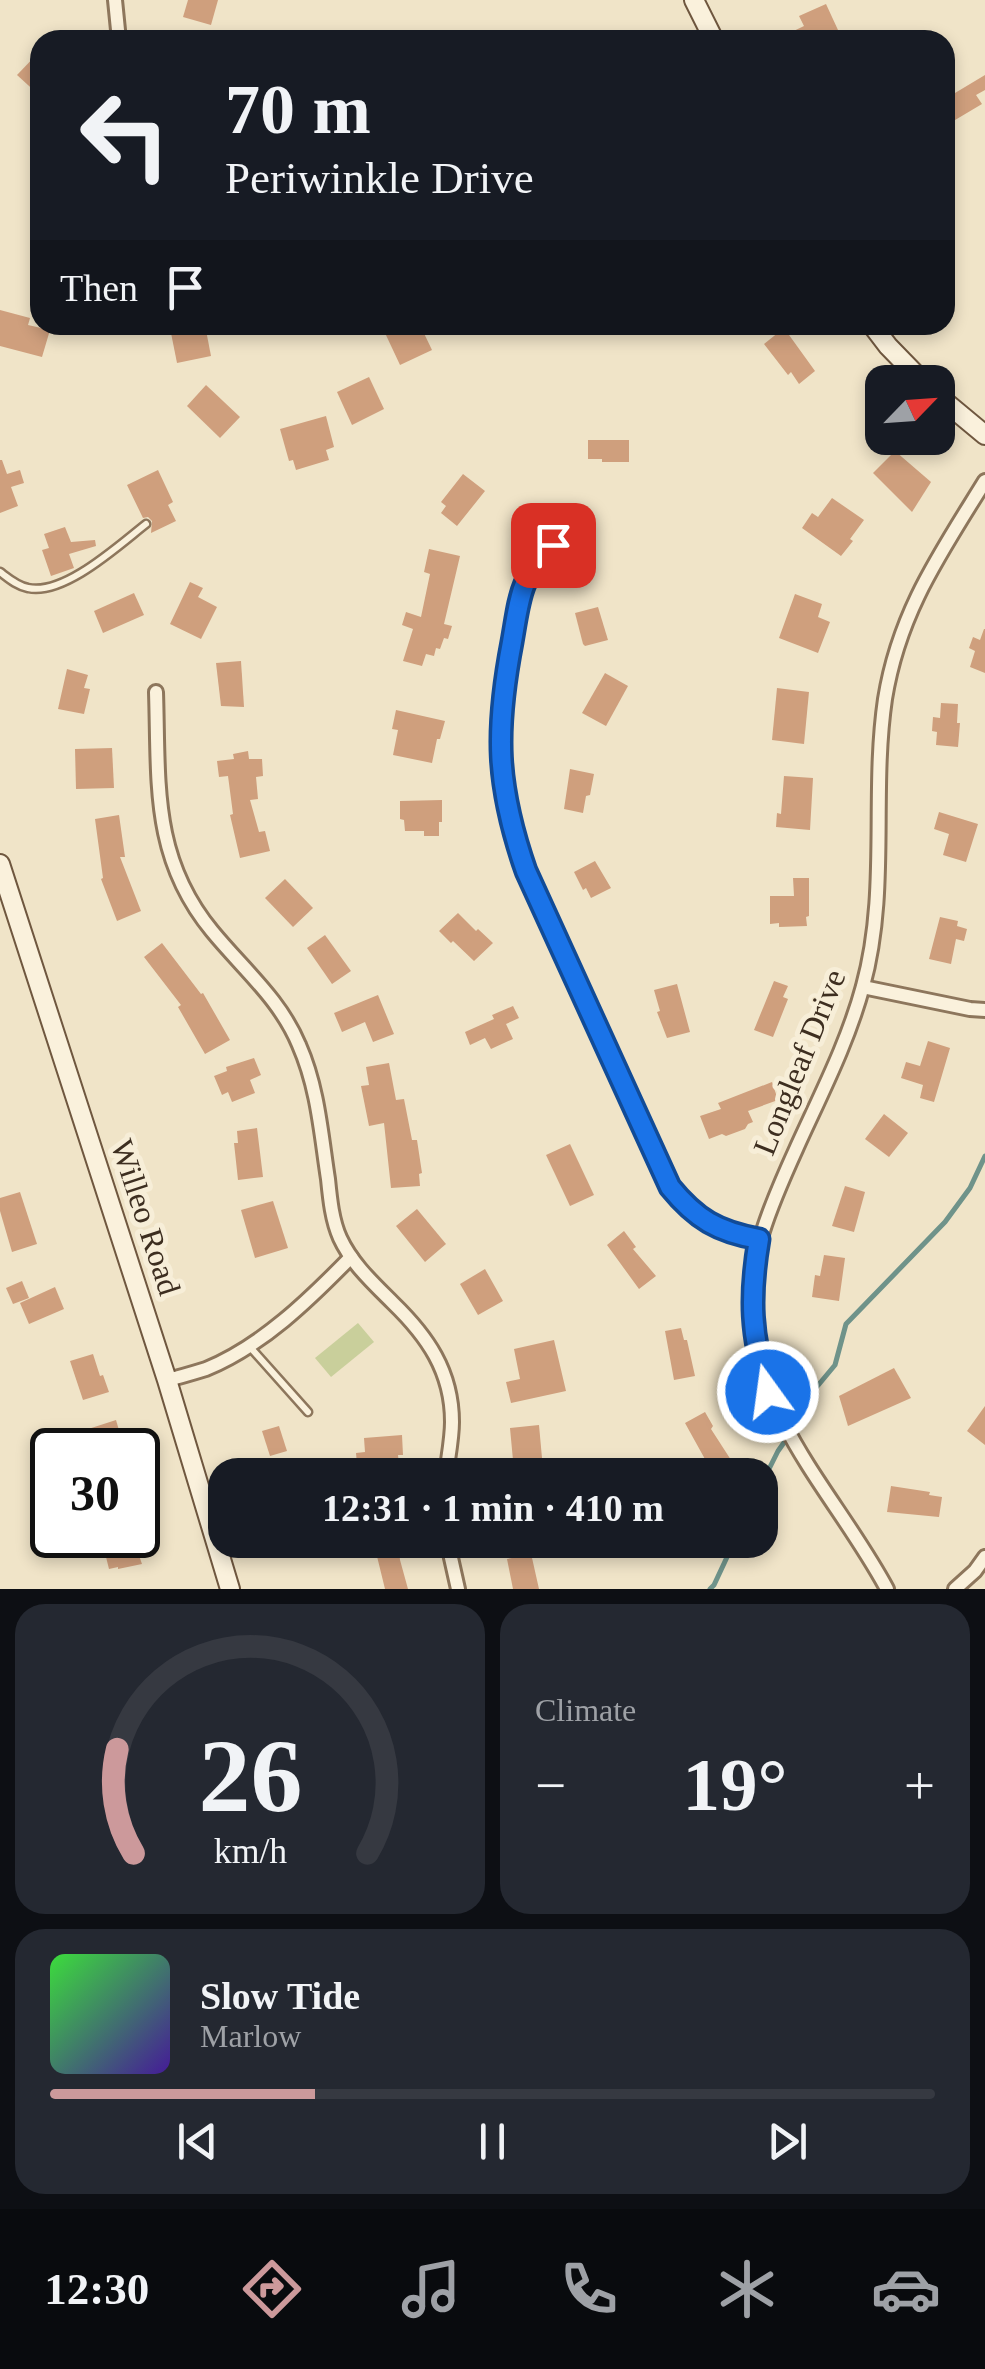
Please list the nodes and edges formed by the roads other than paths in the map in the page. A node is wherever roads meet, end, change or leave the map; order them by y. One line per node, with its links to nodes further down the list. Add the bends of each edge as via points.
1 (114, 0): 3 (street)
2 (694, 0): 4 (street)
3 (118, 30)
4 (709, 30)
5 (880, 335): 6 (street)
6 (906, 365)
7 (955, 410): 8 (street)
8 (985, 435)
9 (985, 481): 15 (street, Longleaf Drive, via 924,578 893,660 882,732 877,906)
10 (146, 524): 12 (lane, via 51,588 23,588)
11 (553, 545): 17 (street, via 522,589 504,682 500,754 512,832 670,1187 708,1224)
12 (0, 572)
13 (156, 692): 18 (street, via 159,807 170,858 197,912 270,994 298,1042 316,1099 333,1217)
14 (0, 864): 20 (street, Willeo Road)
15 (863, 987): 16 (street); 17 (street, Longleaf Drive)
16 (985, 1010)
17 (759, 1239): 27 (street, Longleaf Drive, via 752,1316 768,1392)
18 (350, 1257): 19 (street, via 286,1319); 22 (street, via 434,1352 450,1398)
19 (248, 1345): 20 (street); 21 (lane)
20 (167, 1380): 25 (street, Willeo Road)
21 (308, 1412)
22 (448, 1458)
23 (985, 1557): 28 (street)
24 (451, 1558): 26 (street)
25 (230, 1589)
26 (458, 1589)
27 (886, 1589)
28 (955, 1589)

